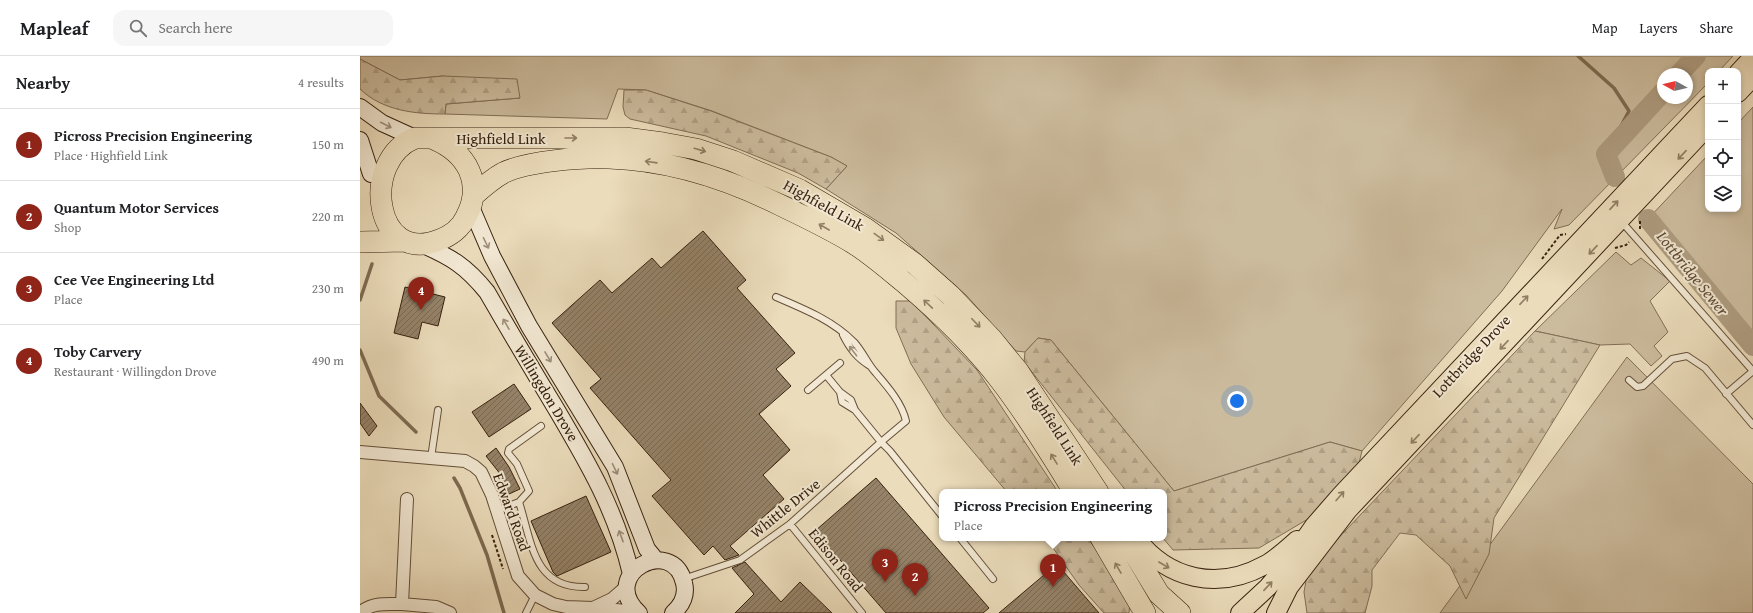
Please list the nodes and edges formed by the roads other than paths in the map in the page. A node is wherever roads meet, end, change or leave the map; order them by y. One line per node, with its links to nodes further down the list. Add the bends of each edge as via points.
1 (1753, 57): 2 (main road)
2 (1741, 70)
3 (1753, 77): 4 (main road)
4 (1741, 90)
5 (360, 107): 8 (street, one-way to 8, via 382,123)
6 (1705, 108): 35 (main road, Lottbridge Drove, one-way to 6, via 1372,461)
7 (1705, 129): 12 (main road, Lottbridge Drove, one-way to 12)
8 (424, 139): 10 (highway, via 400,142 388,150 377,161); 11 (highway, via 448,145 459,154 468,167 473,181); 29 (highway, Highfield Link, one-way to 29, via 625,138 663,143 696,149 734,161 800,190 865,228 915,264 950,295 1018,371)
9 (360, 140): 10 (street)
10 (368, 185): 14 (highway, via 369,202 374,215 387,231)
11 (472, 201): 14 (highway, via 461,224 446,237 434,242); 28 (highway, Highfield Link, one-way to 11, via 1000,380 964,338 920,296 854,244 749,189 694,170 629,158 596,158 536,164 505,172 494,178); 40 (street, Willingdon Drove, one-way to 40, via 489,250 530,326 615,467 647,549)
12 (1621, 221): 17 (lane); 57 (main road, Lottbridge Drove, one-way to 57, via 1348,510 1289,587)
13 (360, 242): 14 (highway)
14 (413, 243): 43 (street, Willingdon Drove, one-way to 14, via 626,550 596,477 487,292 461,265)
15 (776, 297): 25 (lane, Whittle Drive, via 820,316 841,331 849,348 859,360 870,366 903,410 906,421)
16 (840, 363): 18 (lane)
17 (1753, 371): 21 (lane)
18 (826, 375): 20 (lane); 25 (lane, via 840,392 851,400 854,410)
19 (1629, 380): 21 (lane, via 1637,387 1643,386 1672,359 1686,356 1705,368)
20 (808, 390)
21 (1726, 394): 23 (lane)
22 (438, 410): 27 (lane)
23 (1753, 425)
24 (541, 426): 31 (lane, via 509,449 508,453 517,464 529,491)
25 (881, 442): 33 (lane); 34 (lane, Whittle Drive)
26 (360, 452): 27 (street, Edward Road)
27 (431, 458): 32 (street, Edward Road, via 465,461 474,466 481,472)
28 (1072, 489)
29 (1096, 489)
30 (407, 499): 46 (street)
31 (519, 502): 32 (lane); 44 (lane, via 538,560 546,574 562,584)
32 (496, 511): 45 (street, Edward Road, via 518,576)
33 (939, 512)
34 (790, 524): 41 (lane, Whittle Drive, via 740,560); 53 (lane, Edison Road)
35 (1314, 526): 39 (main road, one-way to 35, via 1159,562 1178,573 1202,579 1224,579 1266,565); 56 (main road, Lottbridge Drove, one-way to 35, via 1285,567)
36 (962, 541): 42 (lane)
37 (1103, 541): 54 (highway, one-way to 37)
38 (1128, 541): 55 (highway, via 1159,594)
39 (1139, 541)
40 (656, 560): 41 (street, via 673,566); 43 (street, via 642,564)
41 (683, 579): 48 (street, via 685,595)
42 (993, 579)
43 (629, 580): 47 (street, Edward Road, via 612,599); 52 (street, Willingdon Drove, via 629,601)
44 (585, 587)
45 (535, 595): 47 (street, Edward Road, via 566,608); 51 (lane)
46 (402, 604): 49 (street, via 379,604 367,607); 50 (street, via 436,607)
47 (593, 608): 52 (street, Edward Road)
48 (677, 612)
49 (360, 613)
50 (450, 613)
51 (526, 613)
52 (638, 613)
53 (862, 613)
54 (1145, 613)
55 (1180, 613)
56 (1240, 613)
57 (1276, 613)

